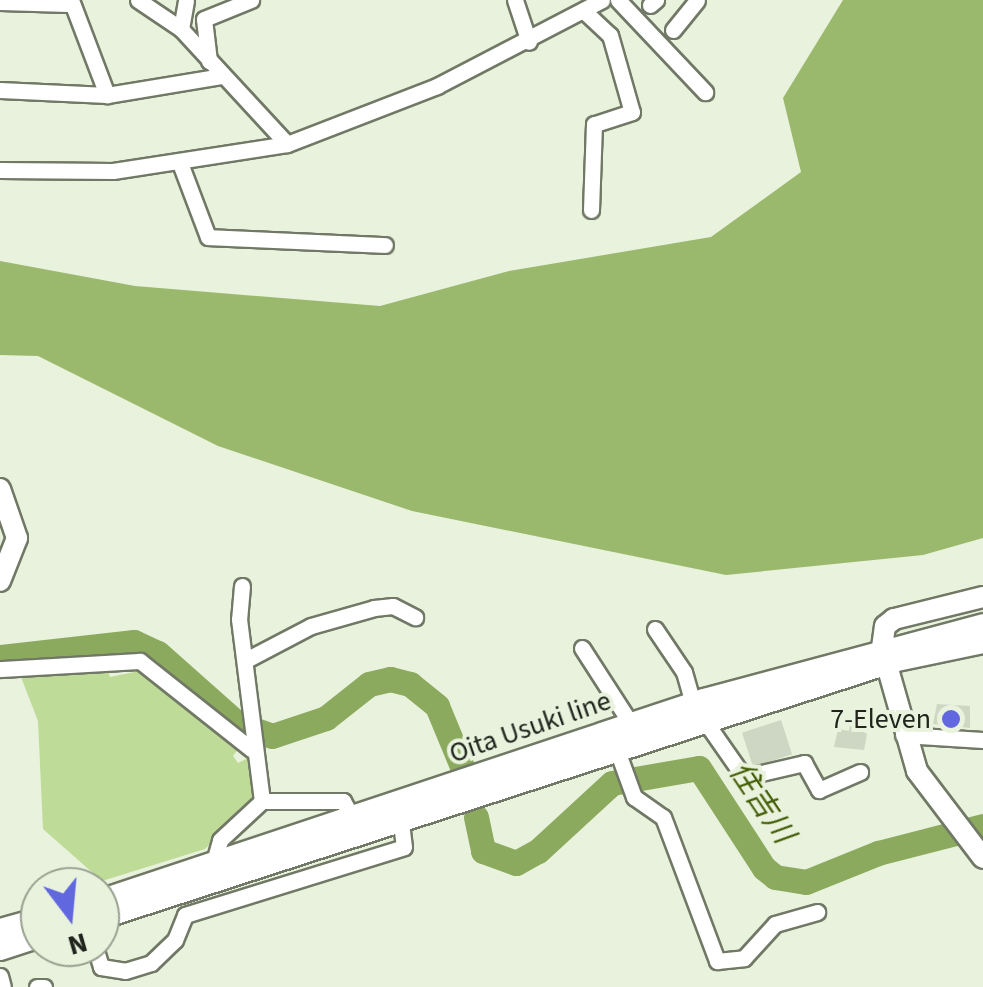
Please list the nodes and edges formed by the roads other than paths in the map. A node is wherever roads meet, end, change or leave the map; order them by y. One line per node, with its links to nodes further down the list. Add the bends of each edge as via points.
1 (138, 0): 11 (street)
2 (186, 0): 11 (street)
3 (251, 0): 14 (street, via 204,19)
4 (515, 0): 13 (street)
5 (602, 0): 10 (street)
6 (618, 0): 17 (street)
7 (697, 0): 12 (street)
8 (0, 2): 9 (street)
9 (69, 2): 18 (street)
10 (586, 12): 13 (street); 22 (street, via 610,36 632,112 594,124)
11 (180, 29): 14 (street)
12 (673, 30)
13 (529, 42): 19 (street)
14 (209, 61): 15 (street)
15 (222, 76): 18 (street); 19 (street)
16 (0, 90): 18 (street)
17 (705, 92)
18 (107, 95)
19 (287, 144): 20 (street)
20 (180, 163): 21 (street, via 77,173); 23 (street, via 208,237)
21 (0, 170)
22 (591, 210)
23 (385, 245)
24 (0, 489): 25 (street, via 17,538)
25 (0, 581)
26 (242, 586): 34 (street, via 238,619)
27 (983, 598): 33 (street, via 894,619 885,626)
28 (415, 617): 34 (street, via 393,606 374,608 311,626)
29 (983, 625): 33 (main road, Oita Usuki line)
30 (655, 629): 36 (street, via 684,672)
31 (983, 642): 33 (main road, Oita Usuki line)
32 (582, 648): 39 (street)
33 (883, 656): 36 (main road, Oita Usuki line); 37 (street)
34 (246, 660): 40 (street)
35 (0, 669): 40 (street, via 140,661)
36 (699, 712): 39 (main road, Oita Usuki line); 41 (street, via 744,777 804,763 819,790)
37 (902, 736): 38 (street); 45 (street, via 924,786)
38 (983, 740)
39 (620, 743): 43 (main road, Oita Usuki line); 49 (street, via 630,790 662,818 717,961 744,958 775,924)
40 (251, 745): 42 (street)
41 (860, 772)
42 (262, 802): 44 (street, via 343,801); 46 (street, via 220,840)
43 (400, 812): 44 (main road, Oita Usuki line); 50 (street, via 404,847 185,916 174,940 151,963 125,971)
44 (356, 827): 46 (main road, Oita Usuki line); 48 (main road, Oita Usuki line)
45 (977, 853)
46 (213, 865): 47 (main road, Oita Usuki line)
47 (120, 895)
48 (120, 911)
49 (818, 912)
50 (101, 967)
51 (0, 976): 52 (street)
52 (3, 987)

